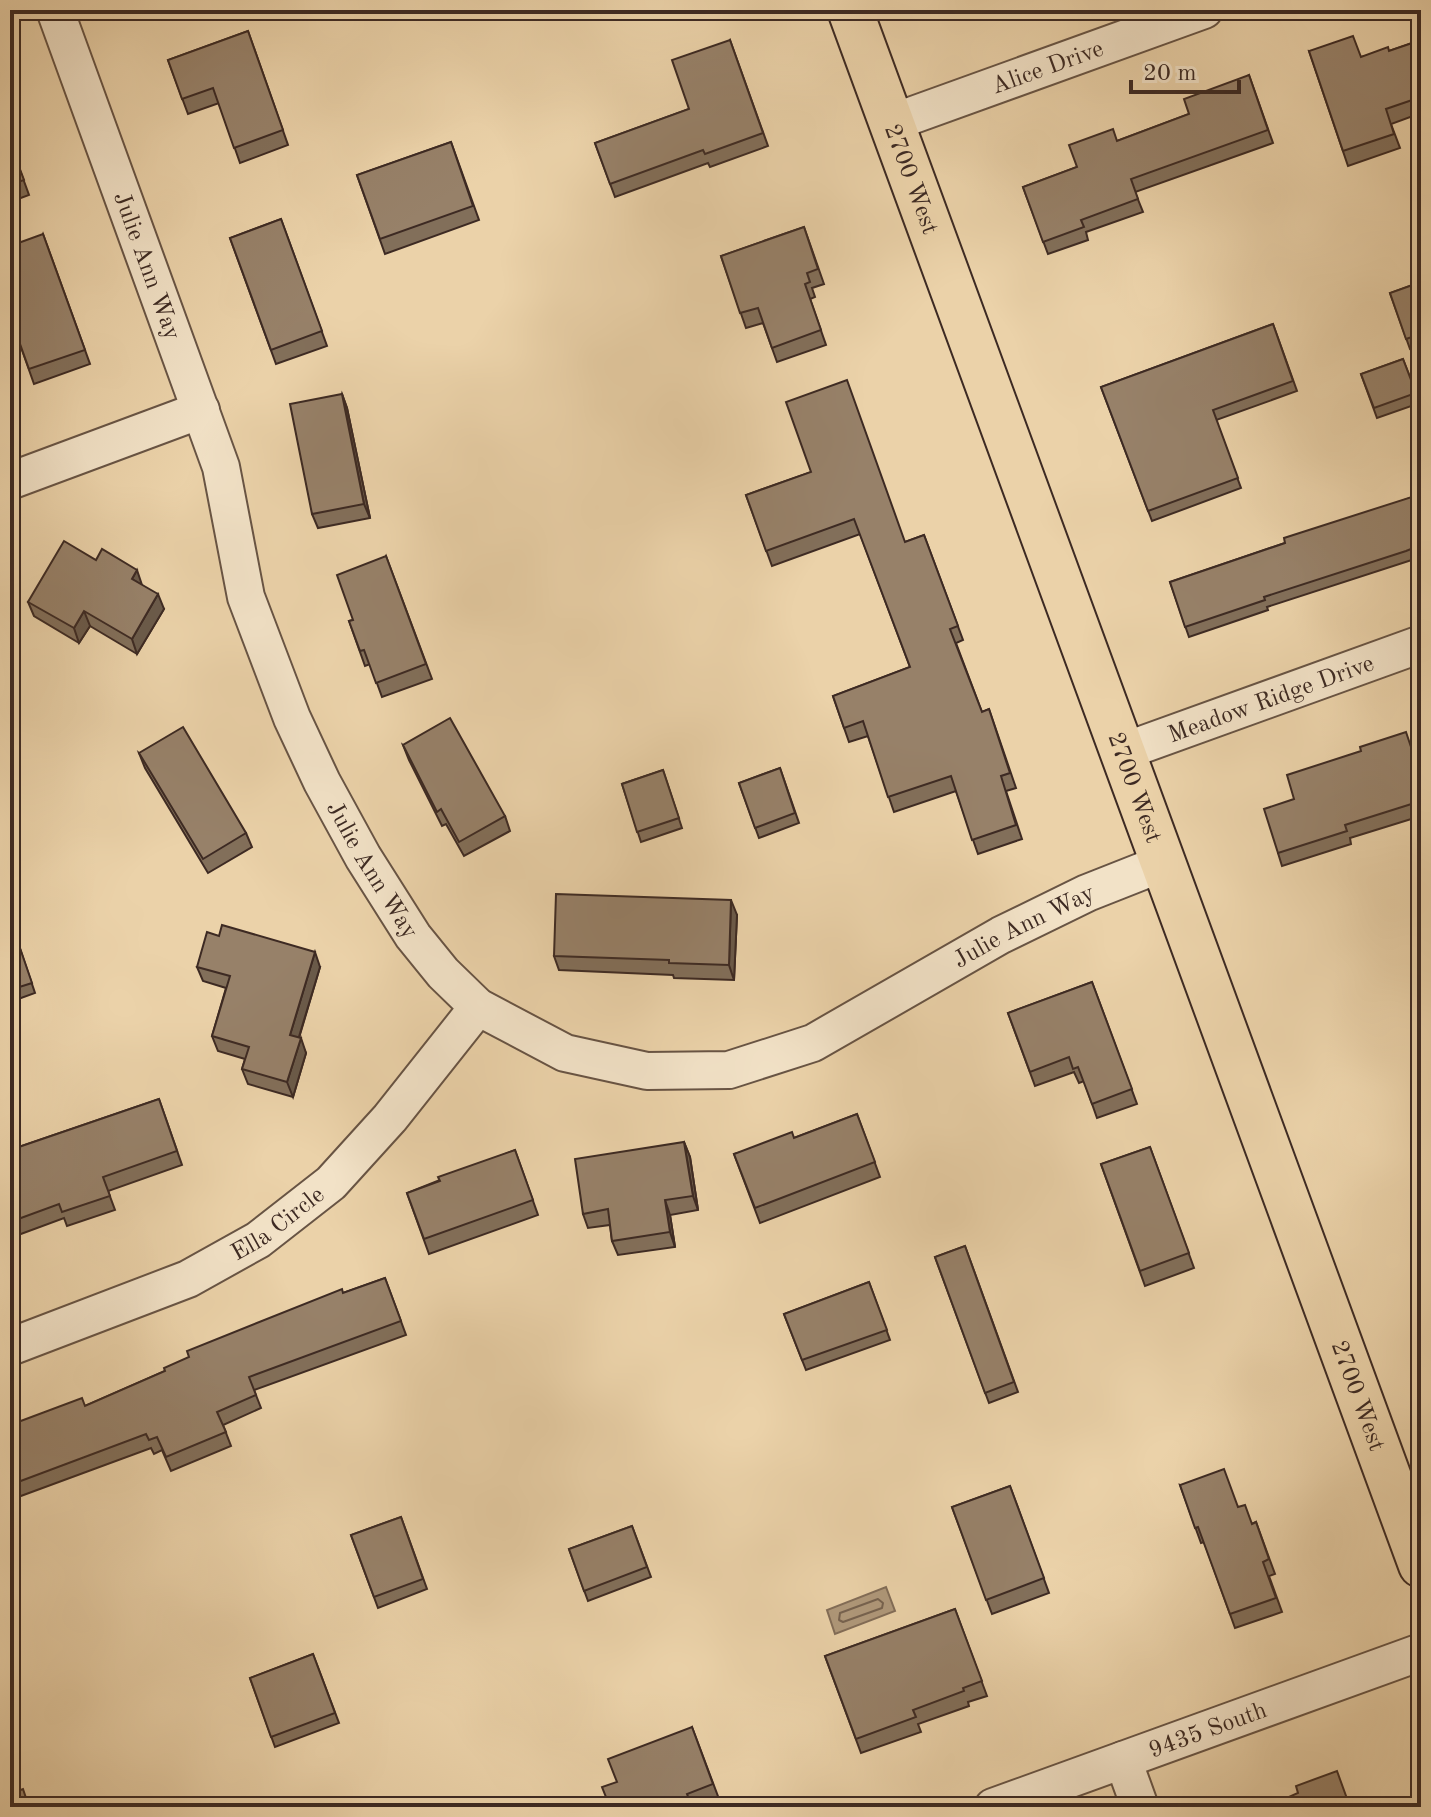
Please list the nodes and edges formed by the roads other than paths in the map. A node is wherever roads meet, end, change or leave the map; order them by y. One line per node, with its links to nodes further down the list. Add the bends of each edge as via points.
1 (55, 10): 5 (street, Julie Ann Way)
2 (850, 10): 4 (main road, 2700 West)
3 (1204, 10): 4 (street, Alice Drive)
4 (891, 123): 8 (main road, 2700 West)
5 (201, 410): 6 (street); 10 (street, Julie Ann Way, via 221,467 246,597 292,718 356,844 413,936)
6 (10, 481)
7 (1421, 644): 8 (street, Meadow Ridge Drive)
8 (1122, 752): 9 (main road, 2700 West)
9 (1163, 863): 10 (street, Julie Ann Way, via 1001,935 813,1043 729,1070 647,1071 565,1053); 12 (main road, 2700 West)
10 (478, 1007): 11 (street, Ella Circle, via 331,1183 258,1240 188,1279)
11 (10, 1347)
12 (1421, 1565)
13 (1421, 1652): 14 (street, 9435 South)
14 (1123, 1760): 15 (street, 9435 South); 16 (street)
15 (993, 1807)
16 (1140, 1807)

